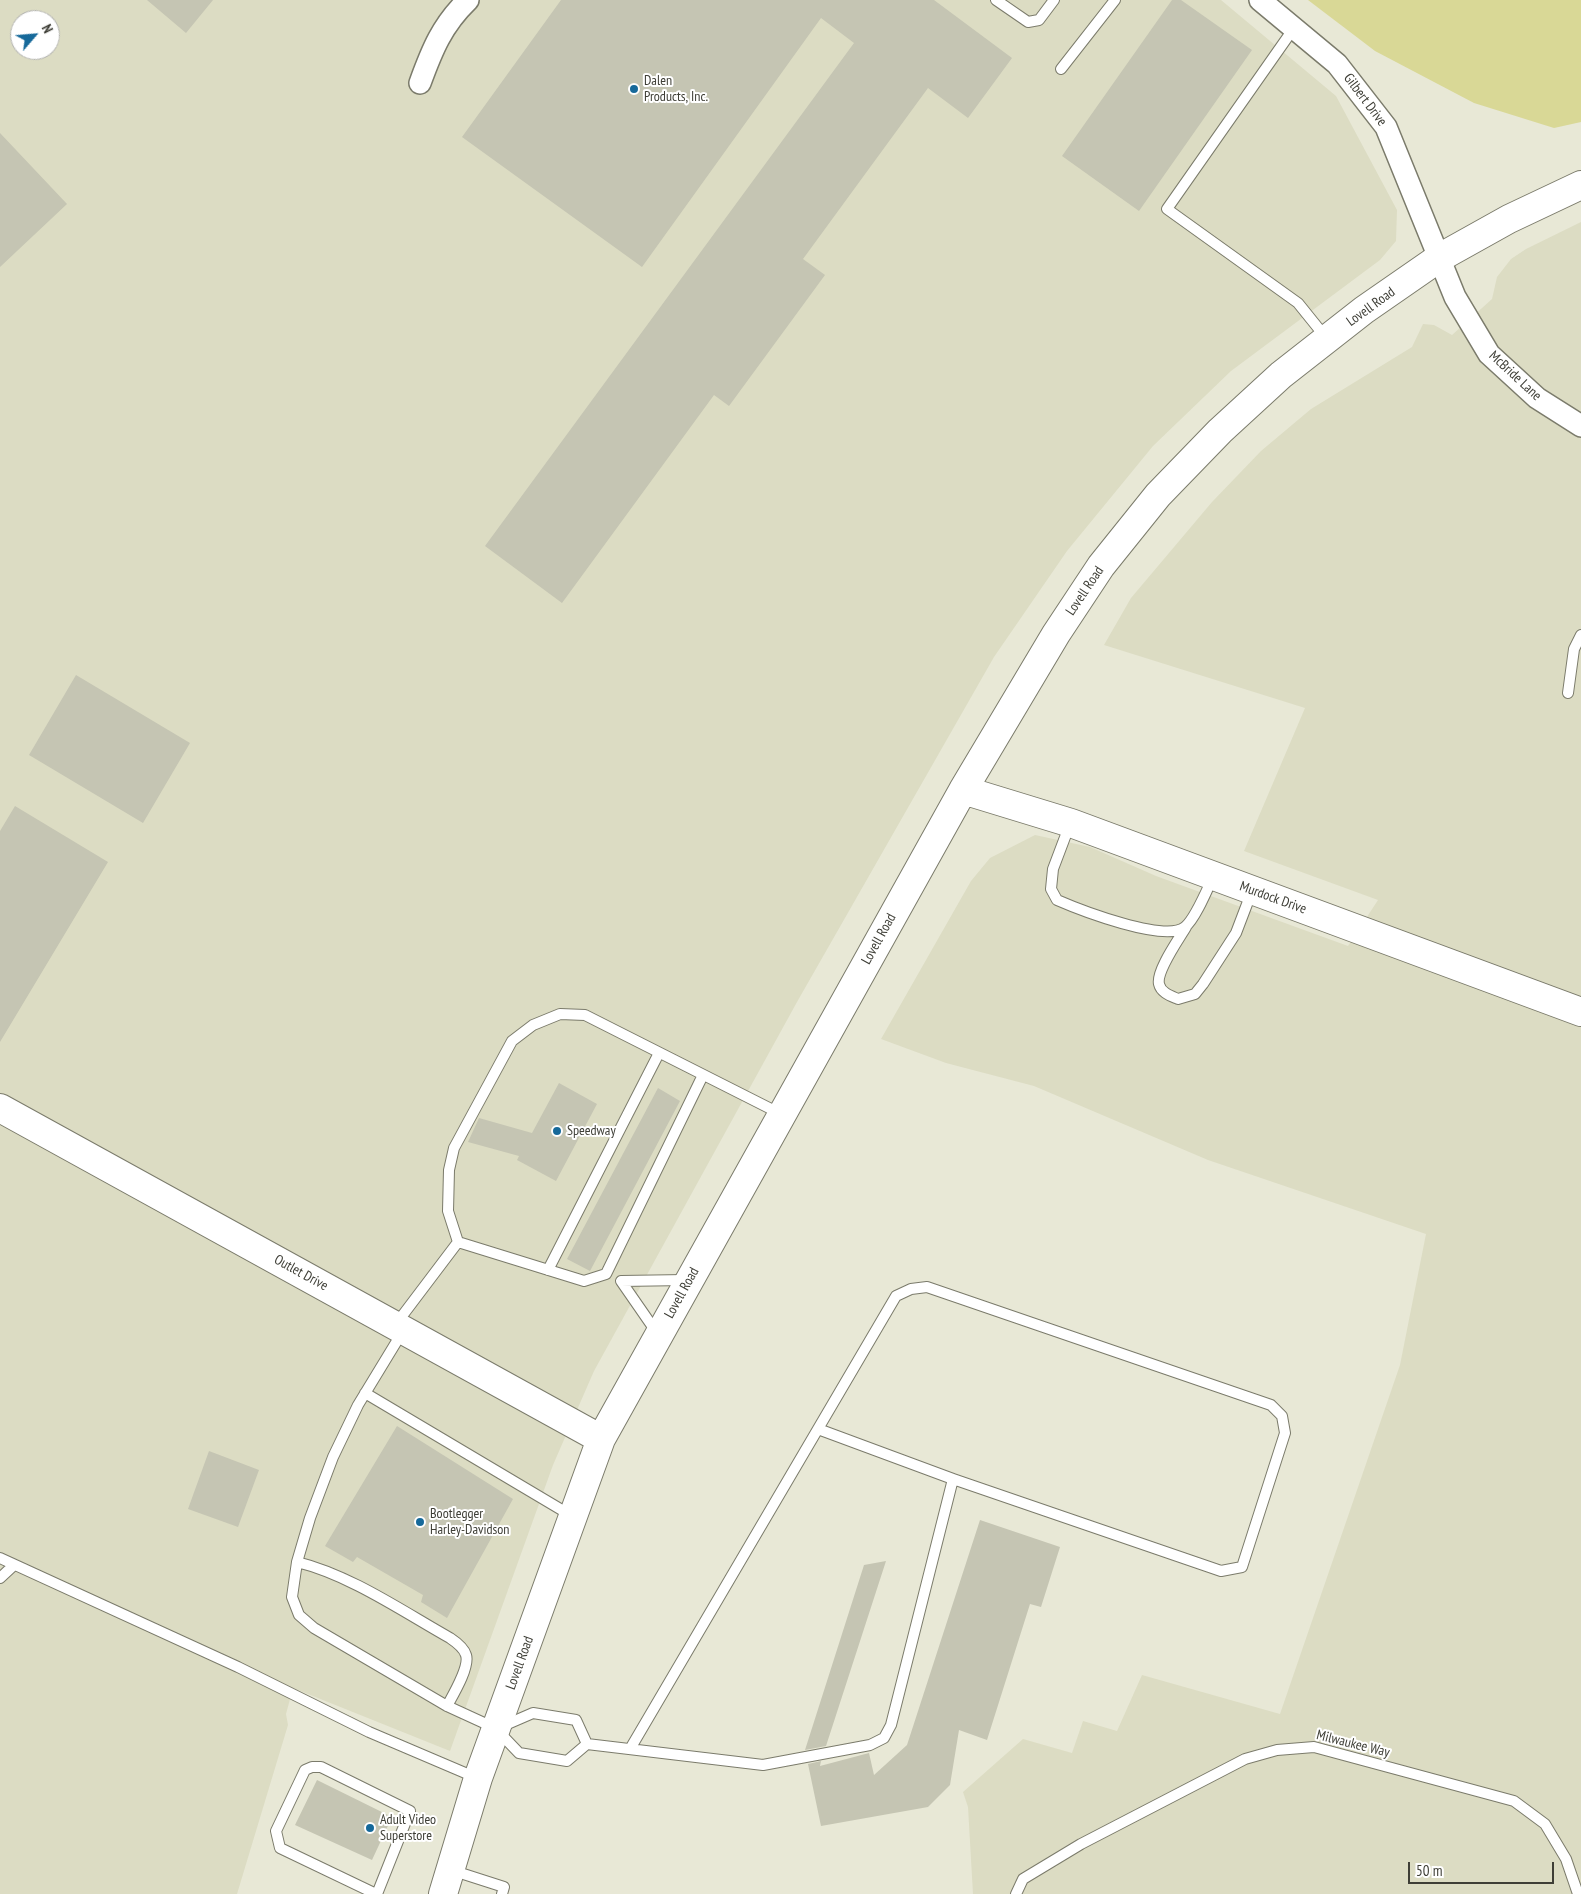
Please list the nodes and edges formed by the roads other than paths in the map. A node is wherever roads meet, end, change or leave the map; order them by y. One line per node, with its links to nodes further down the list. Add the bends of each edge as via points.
1 (996, 0): 2 (lane, via 1028,22 1039,20)
2 (1054, 0)
3 (1115, 0): 7 (lane)
4 (1260, 0): 6 (street, Gilbert Drive)
5 (456, 4): 8 (street, via 436,40)
6 (1294, 28): 10 (street, Gilbert Drive, via 1337,64 1386,127); 11 (lane, via 1167,209 1298,303)
7 (1061, 69)
8 (420, 83)
9 (1581, 185): 10 (main road, Lovell Road, via 1509,219)
10 (1439, 258): 11 (main road, Lovell Road); 12 (street, McBride Lane, via 1455,297 1489,354 1537,398)
11 (1327, 339): 15 (main road, Lovell Road, via 1281,375 1220,431 1158,495 1101,566 1056,634)
12 (1581, 426)
13 (1581, 635): 14 (lane, via 1574,649)
14 (1568, 694)
15 (963, 790): 16 (main road, Murdock Drive); 24 (main road, Lovell Road)
16 (1071, 823): 17 (main road, Murdock Drive); 19 (lane, via 1054,869 1051,889 1056,900 1096,916 1165,932 1177,932)
17 (1214, 876): 18 (main road, Murdock Drive); 19 (lane)
18 (1253, 890): 19 (lane, via 1236,933 1203,984 1195,994 1178,999 1164,992 1159,984 1161,971); 20 (main road, Murdock Drive)
19 (1187, 926)
20 (1581, 1012)
21 (658, 1053): 22 (lane); 25 (lane, via 585,1016 560,1014 533,1024 512,1041 454,1148 448,1170 448,1211); 26 (lane)
22 (703, 1075): 24 (lane); 27 (lane)
23 (1, 1112): 30 (main road, Outlet Drive)
24 (781, 1114): 28 (main road, Lovell Road)
25 (458, 1242): 26 (lane); 30 (lane)
26 (548, 1270): 27 (lane, via 584,1281)
27 (606, 1274): 29 (lane)
28 (689, 1280): 29 (lane); 31 (main road, Lovell Road)
29 (621, 1281): 31 (lane)
30 (400, 1327): 32 (lane); 34 (main road, Outlet Drive)
31 (659, 1335): 34 (main road, Lovell Road)
32 (367, 1390): 36 (lane); 38 (lane, via 333,1457)
33 (818, 1428): 35 (lane); 35 (lane, via 896,1296 926,1287 1271,1405 1282,1416 1285,1433 1242,1567 1221,1572); 44 (lane)
34 (601, 1439): 36 (main road, Lovell Road)
35 (953, 1479): 44 (lane, via 891,1725 884,1738 870,1745 763,1765)
36 (573, 1517): 42 (main road, Lovell Road)
37 (0, 1558): 39 (lane)
38 (297, 1562): 41 (lane, via 292,1597 299,1615 314,1628); 41 (lane, via 339,1577 460,1646 466,1655 466,1665)
39 (14, 1565): 40 (lane); 45 (lane, via 238,1667 370,1732)
40 (0, 1578)
41 (447, 1706): 42 (lane)
42 (496, 1729): 43 (lane, via 520,1753 568,1762); 43 (lane, via 533,1713 576,1720); 45 (main road, Lovell Road)
43 (587, 1744): 44 (lane)
44 (630, 1749)
45 (478, 1778): 46 (main road, Lovell Road)
46 (447, 1882): 48 (lane, via 504,1887)
47 (377, 1894): 47 (lane, via 280,1848 276,1831 305,1770 321,1767 410,1811)
48 (502, 1894)
49 (1016, 1894): 50 (lane, Milwaukee Way, via 1023,1879 1081,1844 1245,1760 1277,1750 1314,1747 1514,1801 1545,1824 1566,1859)
50 (1578, 1894)

